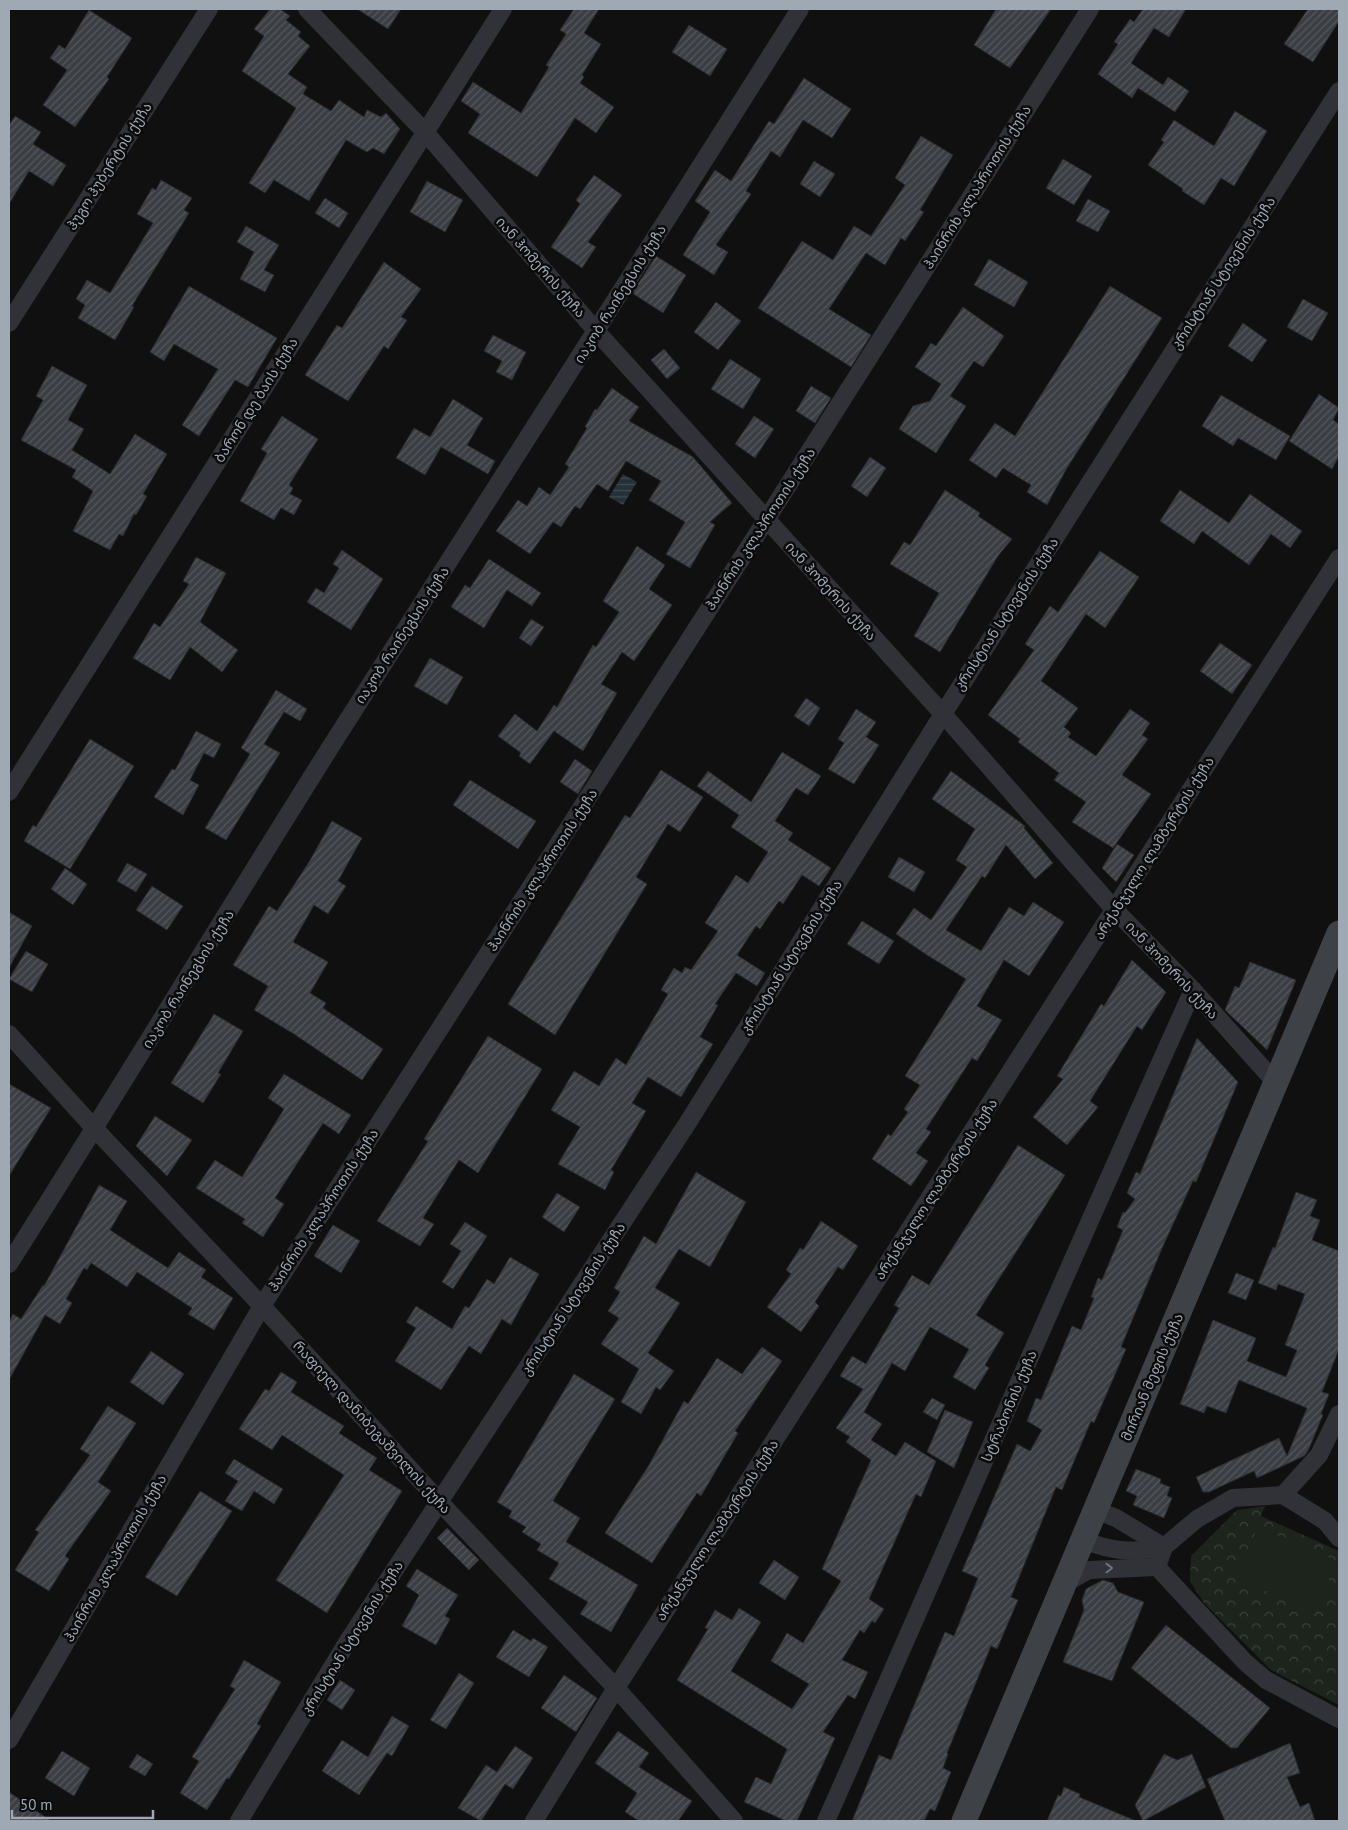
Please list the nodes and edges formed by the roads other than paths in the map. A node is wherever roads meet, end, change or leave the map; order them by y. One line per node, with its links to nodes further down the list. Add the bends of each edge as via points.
1 (209, 9): 8 (street, ჰუგო ჰუბერტის ქუჩა)
2 (307, 9): 7 (street, იან ჰომერის ქუჩა)
3 (503, 9): 7 (street, ბარონ დე ბაის ქუჩა)
4 (800, 9): 9 (street, იაკობ რაინეგსის ქუჩა)
5 (1090, 9): 10 (street, ჰაინრიხ კლაპროთის ქუჩა)
6 (1339, 91): 12 (street, კრისტიან სტივენის ქუჩა)
7 (425, 132): 9 (street, იან ჰომერის ქუჩა); 13 (street, ბარონ დე ბაის ქუჩა)
8 (9, 323)
9 (596, 332): 10 (street, იან ჰომერის ქუჩა); 19 (street, იაკობ რაინეგსის ქუჩა, via 339,734)
10 (766, 520): 12 (street, იან ჰომერის ქუჩა); 21 (street, ჰაინრიხ კლაპროთის ქუჩა)
11 (1339, 558): 14 (street, არქანჯელო ლამბერტის ქუჩა)
12 (942, 714): 14 (street, იან ჰომერის ქუჩა); 24 (street, კრისტიან სტივენის ქუჩა, via 688,1124)
13 (9, 792)
14 (1114, 910): 16 (street, იან ჰომერის ქუჩა); 31 (street, არქანჯელო ლამბერტის ქუჩა)
15 (1339, 933): 18 (street, მირიან მეფის ქუჩა)
16 (1192, 990): 18 (street, იან ჰომერის ქუჩა); 37 (street, სტრაბონის ქუჩა, via 1068,1265 1001,1428)
17 (9, 1034): 19 (street, რაფიელ დანიბეგაშვილის ქუჩა)
18 (1276, 1083): 25 (street, მირიან მეფის ქუჩა)
19 (95, 1129): 20 (street, იაკობ რაინეგსის ქუჩა); 21 (street, რაფიელ დანიბეგაშვილის ქუჩა)
20 (9, 1264)
21 (262, 1306): 24 (street, რაფიელ დანიბეგაშვილის ქუჩა); 33 (street, ჰაინრიხ კლაპროთის ქუჩა)
22 (1339, 1414): 23 (street, via 1319,1455)
23 (1283, 1495): 26 (street, via 1325,1521); 28 (street, via 1233,1498 1197,1519)
24 (441, 1502): 31 (street, რაფიელ დანიბეგაშვილის ქუჩა); 34 (street, კრისტიან სტივენის ქუჩა, via 348,1641)
25 (1096, 1510): 27 (street, მირიან მეფის ქუჩა); 28 (street, via 1116,1518)
26 (1339, 1538)
27 (1083, 1540): 28 (street, via 1104,1548 1136,1552); 30 (street, მირიან მეფის ქუჩა)
28 (1164, 1547): 29 (street)
29 (1157, 1567): 30 (street, one-way to 29, via 1089,1570); 32 (street, via 1162,1576 1185,1595 1245,1662 1266,1680)
30 (1065, 1583): 38 (street, მირიან მეფის ქუჩა)
31 (616, 1688): 35 (street, არქანჯელო ლამბერტის ქუჩა); 36 (street, რაფიელ დანიბეგაშვილის ქუჩა)
32 (1339, 1718)
33 (9, 1740)
34 (239, 1821)
35 (534, 1821)
36 (734, 1821)
37 (826, 1821)
38 (964, 1821)

